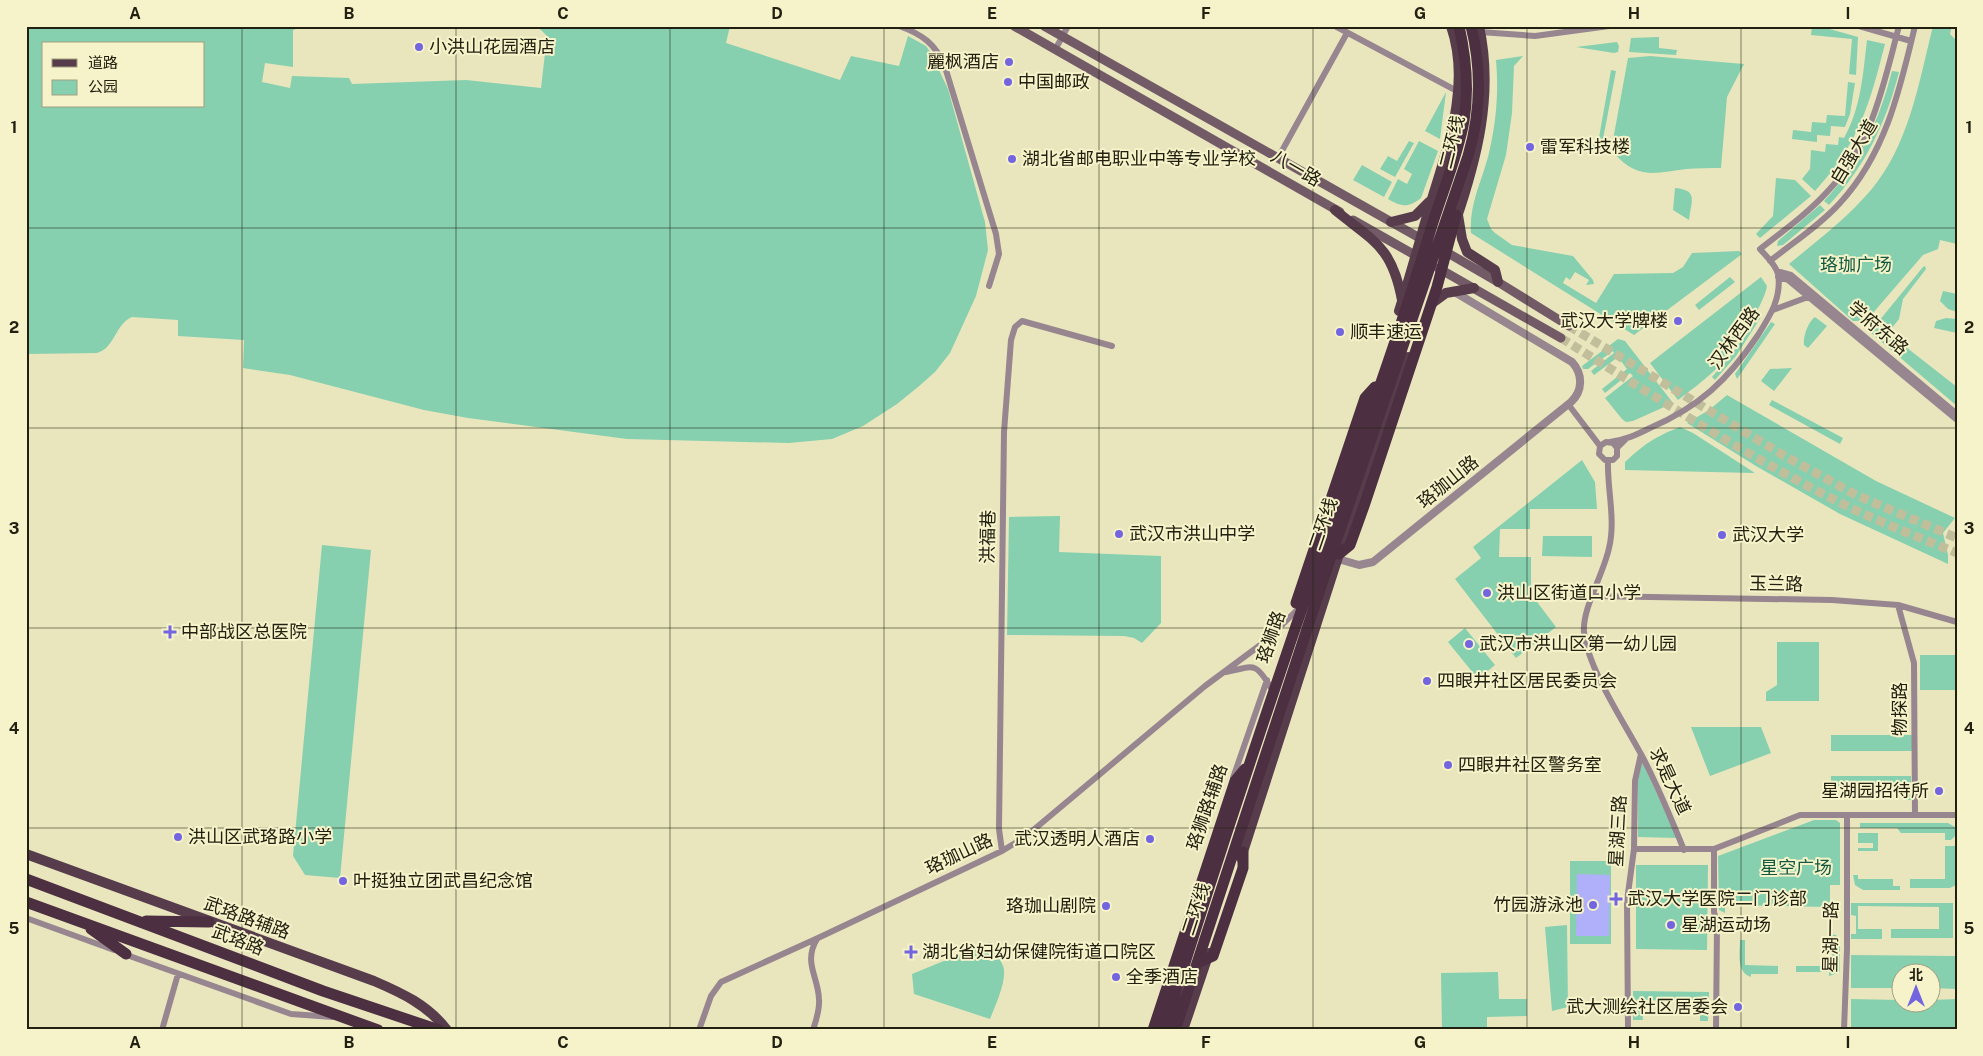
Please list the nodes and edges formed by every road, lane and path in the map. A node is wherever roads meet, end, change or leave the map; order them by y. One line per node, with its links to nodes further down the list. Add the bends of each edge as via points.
1 (899, 26): 32 (street, via 926,38 940,54 945,67 996,234 999,254)
2 (1014, 26): 17 (main road, 八一路)
3 (1044, 26): 14 (main road, 八一路)
4 (1068, 26): 14 (street)
5 (1335, 26): 13 (street)
6 (1451, 26): 18 (main road, 珞狮路, via 1457,49)
7 (1459, 26): 56 (highway, 二环线, via 1466,91 1464,122 1456,151 1405,313)
8 (1609, 26): 12 (street, via 1535,36)
9 (1859, 26): 15 (street)
10 (1899, 26): 15 (street, 自强大道)
11 (1915, 26): 16 (street, 自强大道)
12 (1477, 28): 20 (highway, 二环线, via 1479,105 1474,138); 23 (main road, via 1485,92 1482,125)
13 (1348, 33): 18 (street); 19 (street)
14 (1062, 36): 17 (street); 19 (main road, 八一路)
15 (1896, 37): 16 (street); 28 (street, 自强大道, via 1876,112 1856,154 1820,200 1760,249)
16 (1911, 41): 28 (street, 自强大道, via 1891,117 1864,171 1831,212)
17 (1055, 50): 22 (main road, 八一路)
18 (1457, 91): 21 (main road, 珞狮路, via 1450,140)
19 (1278, 158): 24 (main road, 八一路)
20 (1456, 194): 51 (highway, via 1456,214 1437,287 1364,506 1350,544); 78 (highway, 二环线, via 1332,553)
21 (1432, 199): 24 (main road, via 1415,216); 25 (main road, 珞狮路)
22 (1335, 210): 27 (main road, 八一路); 36 (main road, via 1367,234 1387,255)
23 (1458, 214): 26 (main road); 31 (main road, via 1468,252 1495,270)
24 (1391, 222): 25 (main road, 八一路)
25 (1420, 238): 26 (main road, 八一路); 27 (main road, 珞狮路)
26 (1445, 252): 29 (main road); 31 (main road, 八一路)
27 (1415, 256): 29 (main road, 八一路); 36 (main road, 珞狮路)
28 (1770, 261): 30 (street)
29 (1439, 269): 33 (main road, 八一路); 37 (main road)
30 (1777, 274): 35 (street, 学府东路); 38 (street, 汉林西路); 44 (street, 学府东路, via 1791,275)
31 (1498, 282): 39 (main road, 八一路)
32 (989, 286)
33 (1474, 288): 34 (main road); 40 (main road, 八一路)
34 (1453, 291): 37 (main road, via 1439,297); 43 (street, via 1572,362 1580,380 1577,394)
35 (1808, 297): 38 (street); 45 (street, 学府东路)
36 (1402, 302): 42 (main road, 珞狮路)
37 (1425, 310): 51 (main road)
38 (1773, 310): 46 (street, 汉林西路, via 1741,360 1718,386 1679,415)
39 (1569, 326)
40 (1562, 338)
41 (1112, 346): 67 (street, 洪福巷, via 1022,321 1015,327 1011,340 1004,432 999,829)
42 (1375, 387): 54 (main road, 珞狮路); 56 (highway, via 1365,398 1351,438 1284,640)
43 (1570, 403): 48 (street); 51 (street, 珞珈山路, via 1373,562 1359,565)
44 (1957, 414)
45 (1957, 420)
46 (1625, 440): 47 (street); 49 (street)
47 (1610, 442): 48 (street); 49 (street)
48 (1601, 445): 50 (street, via 1600,457)
49 (1618, 448): 50 (street, via 1615,458)
50 (1608, 461): 52 (street, 求是大道, via 1611,540)
51 (1339, 557): 68 (main road)
52 (1593, 596): 53 (street, 玉兰路, via 1832,600); 59 (street, 求是大道, via 1584,628 1590,657)
53 (1898, 605): 55 (street, 玉兰路); 62 (street, 物探路, via 1914,663)
54 (1298, 609): 57 (street, 珞珈山路, via 1267,640); 58 (main road, 珞狮路)
55 (1957, 622)
56 (1282, 665): 60 (highway, 二环线)
57 (1222, 673): 58 (street, 珞珈山路, via 1254,667 1260,670); 67 (street, 珞珈山路, via 1025,837)
58 (1269, 684): 87 (street, 珞狮路辅路); 89 (main road, 珞狮路)
59 (1641, 754): 64 (street, 星湖三路, via 1635,781); 66 (street, 求是大道)
60 (1249, 764): 88 (highway, via 1235,781); 90 (highway, 二环线)
61 (1847, 815): 62 (street); 65 (street, via 1800,815); 95 (street, 星湖一路)
62 (1915, 815): 63 (street)
63 (1957, 815)
64 (1634, 849): 66 (street); 93 (street, 星湖三路, via 1627,901)
65 (1714, 849): 66 (street); 94 (street)
66 (1684, 850)
67 (1002, 851): 76 (street, 珞珈山路)
68 (1243, 852): 78 (highway, via 1243,868 1213,956); 92 (main road)
69 (26, 854): 75 (main road, 武珞路辅路)
70 (26, 879): 74 (highway, 武珞路)
71 (26, 902): 73 (highway)
72 (26, 918): 77 (street)
73 (78, 920): 77 (highway); 80 (highway)
74 (136, 920): 75 (highway); 83 (highway, 武珞路, via 323,991)
75 (209, 922): 84 (main road, 武珞路辅路, via 398,992 431,1012)
76 (818, 938): 85 (street, 珞珈山路, via 721,982 711,996); 86 (street, via 810,958 819,998)
77 (126, 954): 79 (street)
78 (1197, 963): 91 (highway, 二环线)
79 (178, 974): 80 (street, via 290,1014); 81 (street)
80 (344, 1018): 82 (highway)
81 (162, 1030)
82 (378, 1030)
83 (439, 1030)
84 (447, 1030)
85 (699, 1030)
86 (813, 1030)
87 (1148, 1030)
88 (1153, 1030)
89 (1160, 1030)
90 (1164, 1030)
91 (1175, 1030)
92 (1183, 1030)
93 (1628, 1030)
94 (1716, 1030)
95 (1844, 1030)

